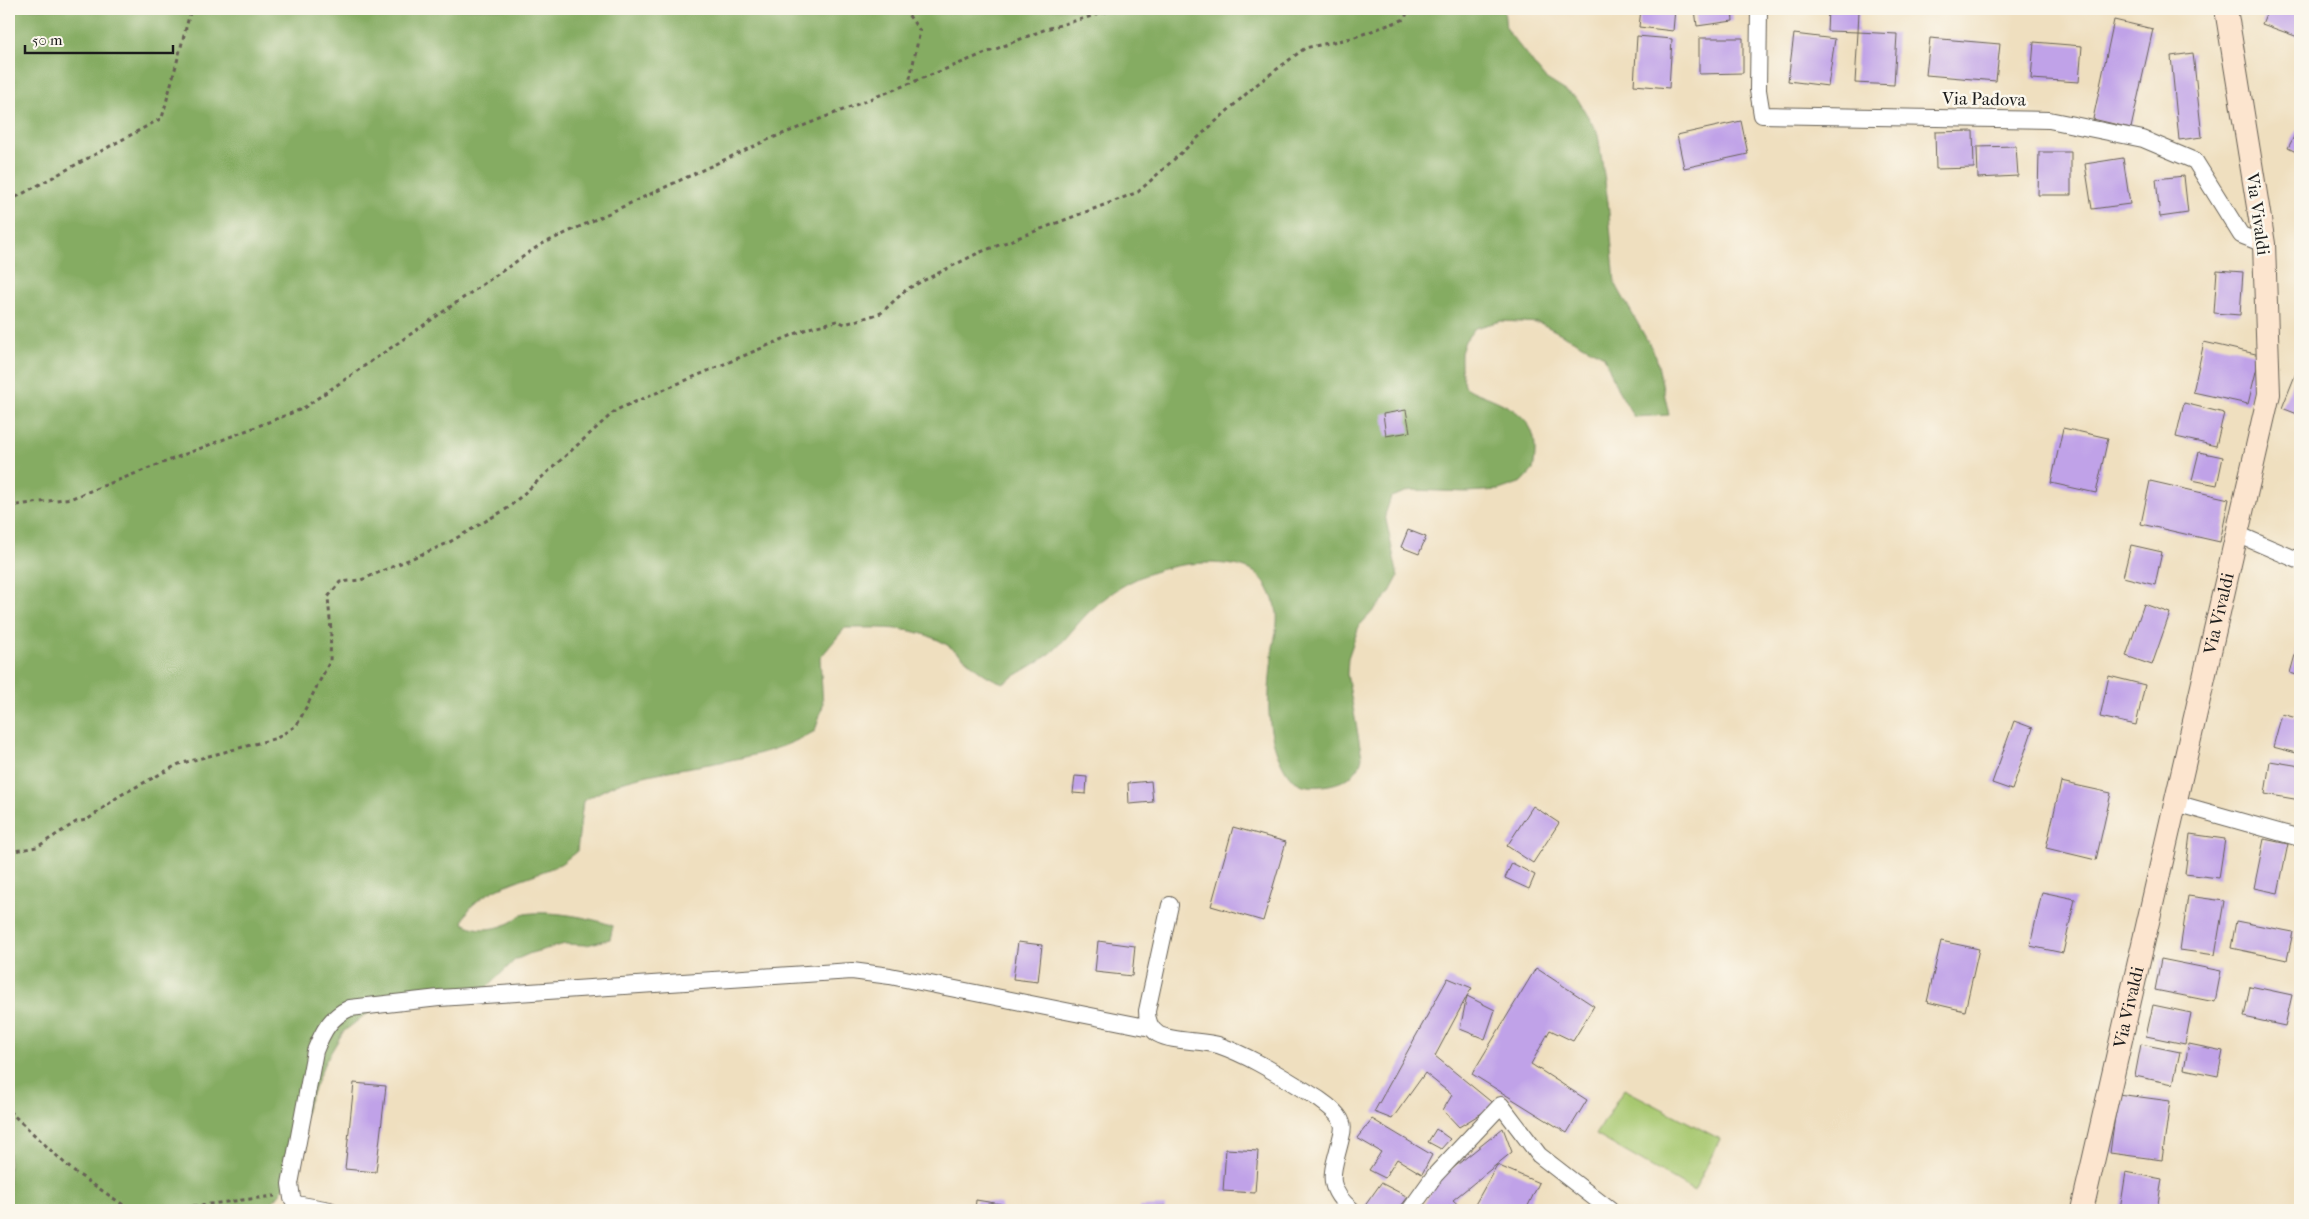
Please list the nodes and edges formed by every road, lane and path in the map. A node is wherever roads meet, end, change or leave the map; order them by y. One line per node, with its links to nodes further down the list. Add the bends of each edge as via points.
1 (191, 9): 8 (path, via 162,118)
2 (904, 9): 7 (path, via 920,31)
3 (1117, 9): 7 (path, via 1046,29)
4 (1408, 9): 15 (path, via 1406,19 1352,38 1305,48 1256,85 1138,192 978,254 907,289 881,313 845,324 837,321 809,328 616,410 508,508 448,542 361,580 340,582 328,597 330,661 296,725 277,738 179,764 119,796 87,820 76,822 37,847)
5 (1759, 9): 9 (street, Via Padova, via 1758,90 1762,115 2049,120 2143,139 2195,161 2241,235)
6 (2226, 9): 9 (street, Via Vivaldi)
7 (910, 83): 10 (path, via 765,141 540,245 302,409 72,498)
8 (9, 200)
9 (2264, 244): 11 (street, Via Vivaldi, via 2269,394)
10 (9, 506)
11 (2237, 534): 12 (street); 13 (street, Via Vivaldi)
12 (2300, 562)
13 (2175, 803): 14 (street); 26 (street, Via Vivaldi)
14 (2300, 838)
15 (9, 852)
16 (1170, 905): 17 (street, via 1147,1011)
17 (1151, 1028): 19 (street, via 852,971 438,998 350,1008 331,1020 323,1030 315,1051 290,1184 292,1198); 23 (street, via 1159,1035 1216,1045 1249,1058 1312,1094 1334,1113 1342,1122 1342,1131 1333,1164 1333,1186 1344,1204)
18 (9, 1111): 20 (path, via 73,1171)
19 (300, 1205): 21 (path, via 272,1195); 22 (street)
20 (131, 1210)
21 (161, 1210)
22 (330, 1210)
23 (1352, 1210)
24 (1410, 1210): 25 (street, via 1435,1175 1501,1105 1539,1155)
25 (1610, 1210)
26 (2082, 1210)

